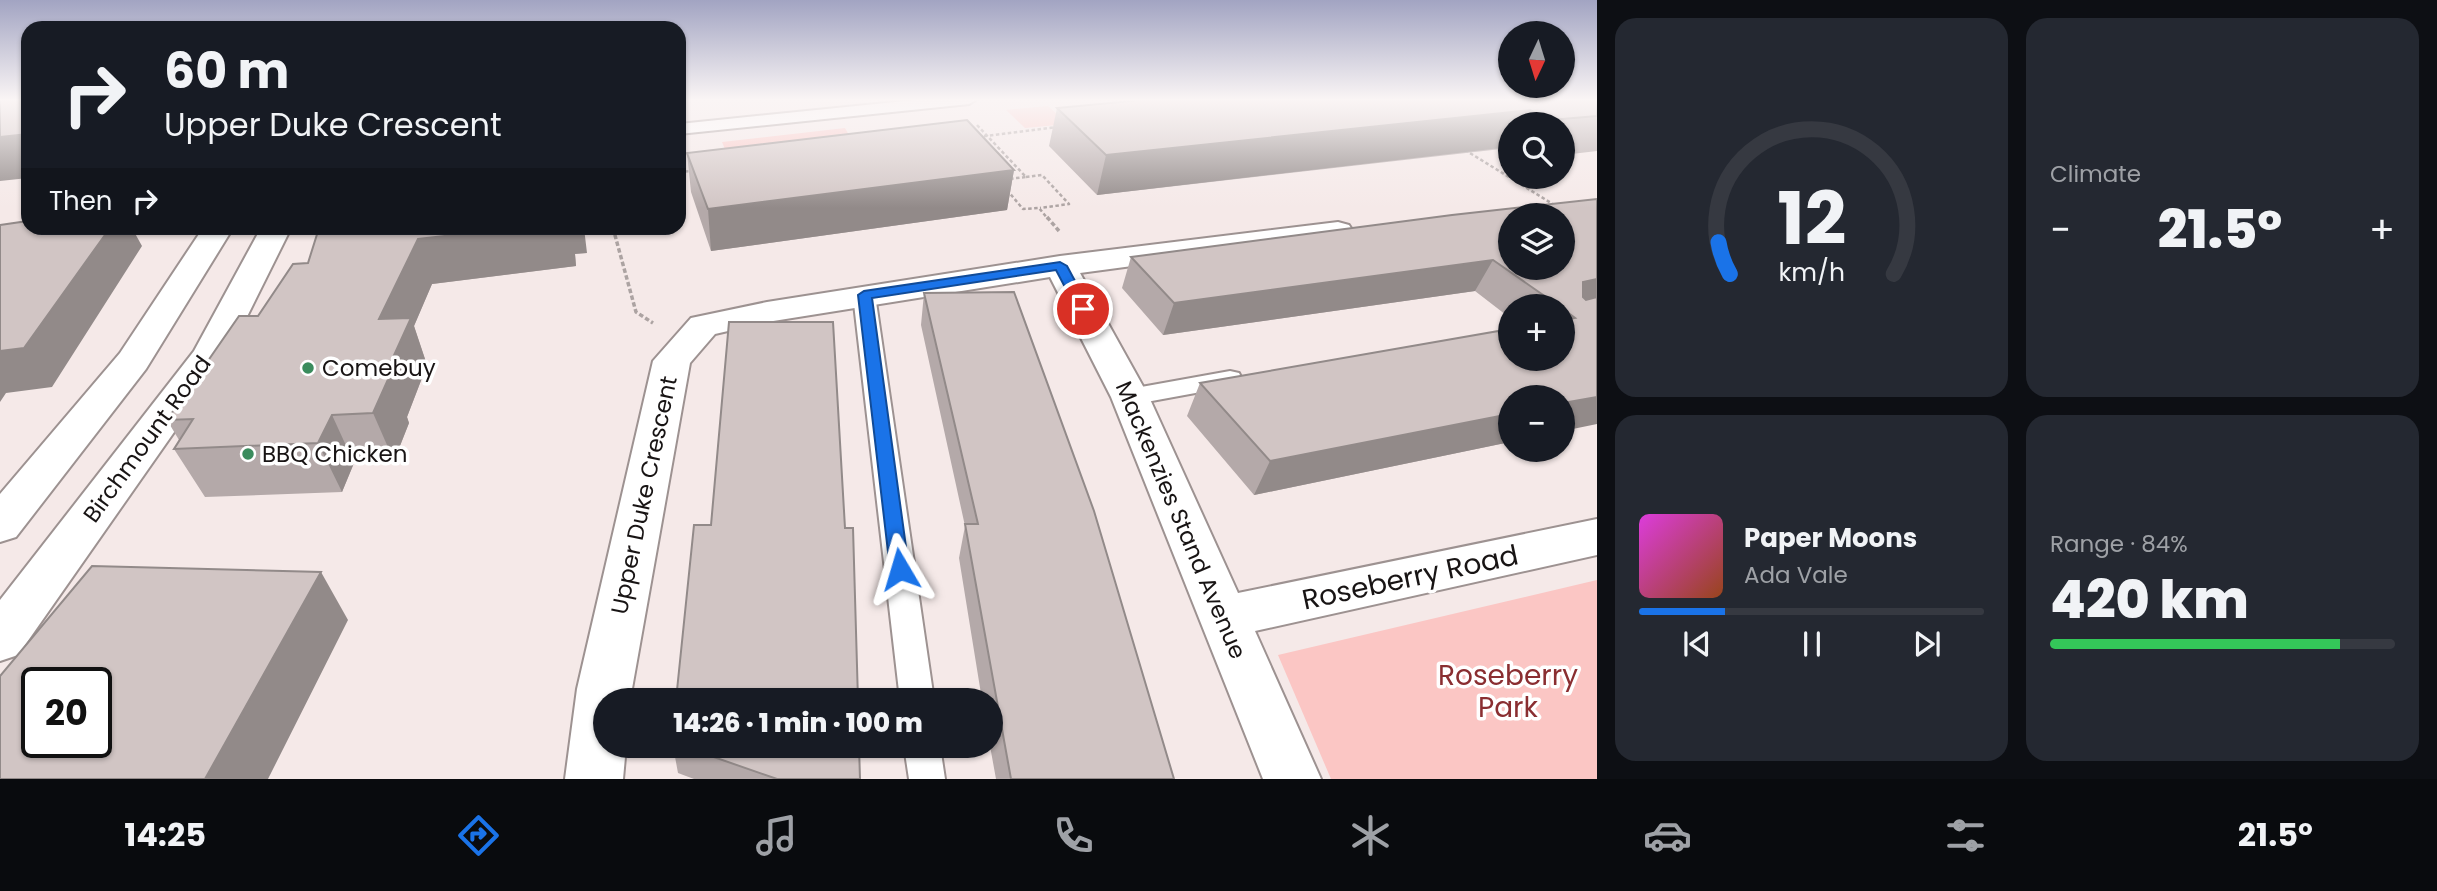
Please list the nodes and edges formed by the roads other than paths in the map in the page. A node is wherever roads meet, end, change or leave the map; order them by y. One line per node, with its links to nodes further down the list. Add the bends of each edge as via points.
1 (1365, 228): 4 (street, Upper Duke Crescent)
2 (214, 235): 8 (street, via 133,361)
3 (272, 235): 11 (street, Birchmount Road, via 210,355)
4 (1073, 264): 5 (street, Upper Duke Crescent); 7 (street, Mackenzies Stand Avenue)
5 (864, 295): 12 (lane); 14 (street, Upper Duke Crescent, via 703,326 672,361 604,689)
6 (1252, 376): 7 (lane)
7 (1130, 397): 10 (street, Mackenzies Stand Avenue)
8 (0, 525)
9 (1597, 537): 10 (street, Roseberry Road)
10 (1222, 617): 16 (street, Mackenzies Stand Avenue)
11 (0, 639)
12 (914, 688)
13 (924, 758): 15 (lane)
14 (594, 779)
15 (927, 779)
16 (1292, 779)

